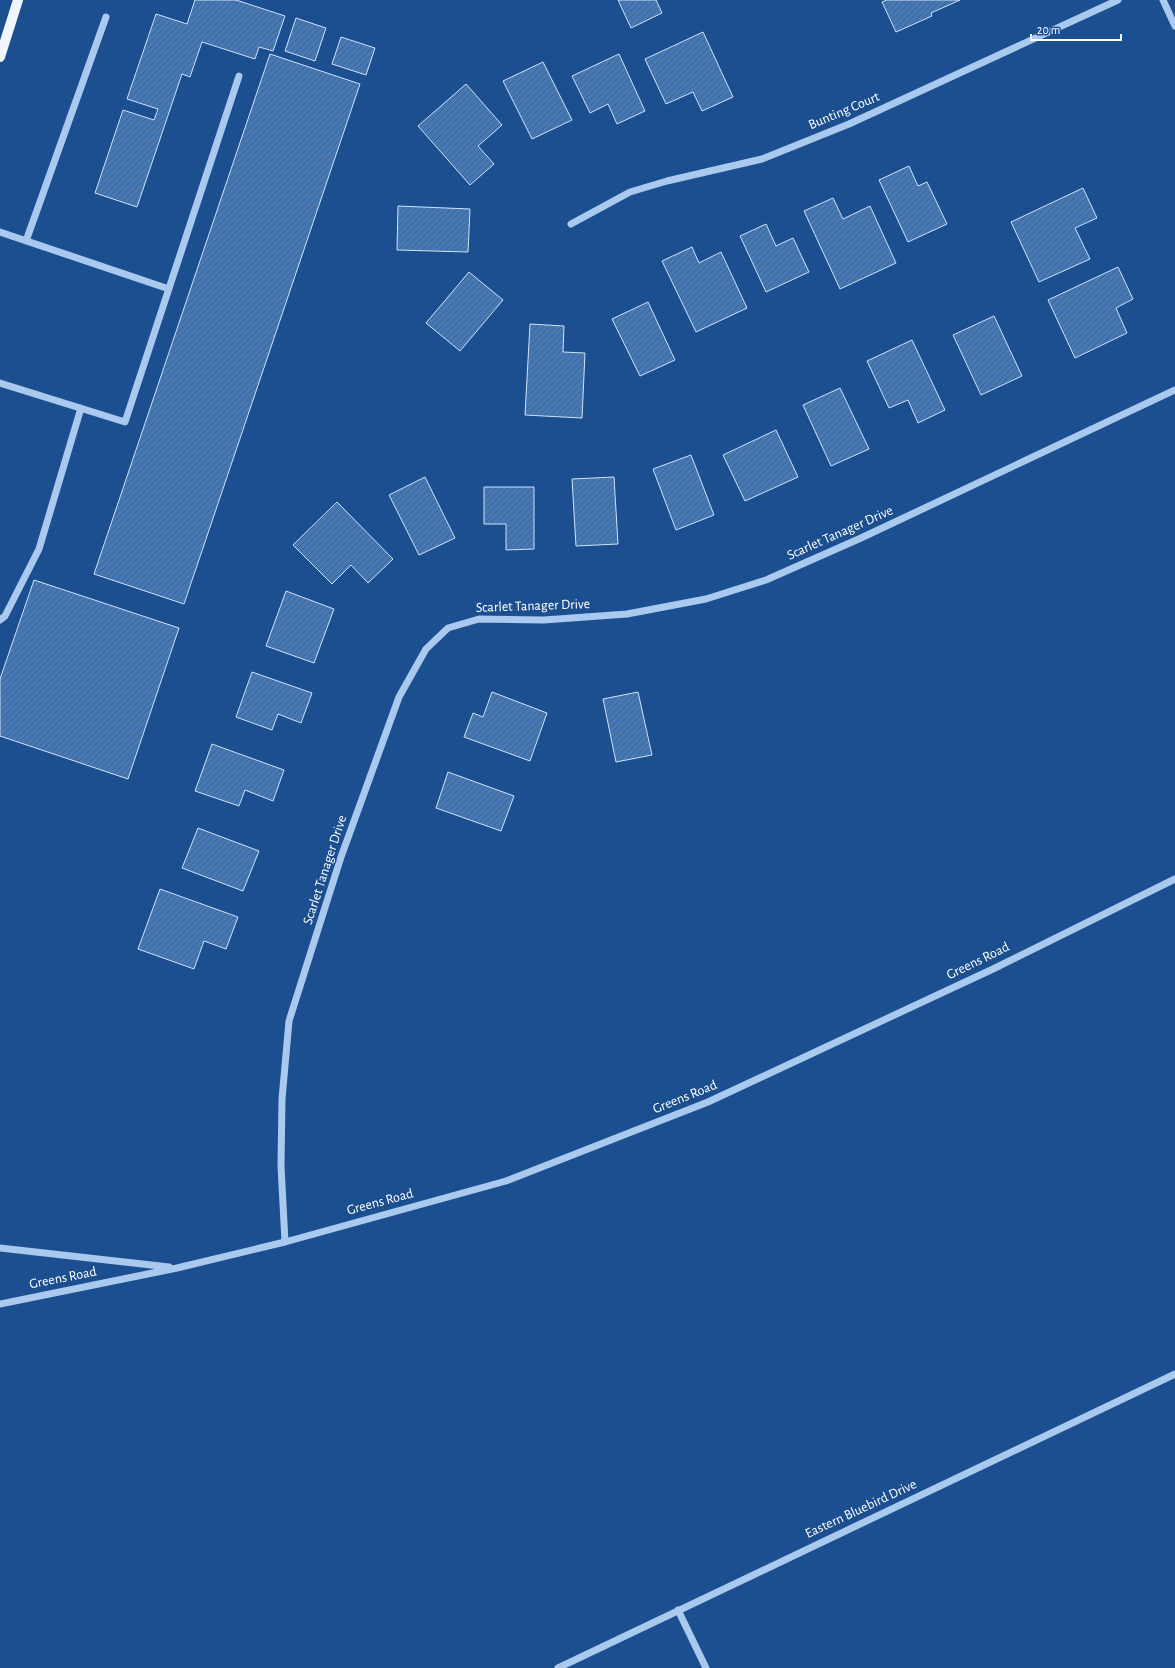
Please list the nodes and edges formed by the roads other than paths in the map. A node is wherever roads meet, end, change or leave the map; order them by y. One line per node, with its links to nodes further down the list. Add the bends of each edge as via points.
1 (18, 0): 6 (main road)
2 (1118, 0): 8 (street, Bunting Court, via 849,124 762,159 630,192)
3 (1163, 0): 5 (street)
4 (106, 17): 10 (street)
5 (1175, 26)
6 (0, 57)
7 (240, 76): 11 (street)
8 (571, 224)
9 (0, 232): 10 (street)
10 (26, 241): 11 (street)
11 (169, 289): 14 (street, via 125,422)
12 (0, 383): 14 (street)
13 (1175, 390): 17 (street, Scarlet Tanager Drive, via 766,580 706,599 627,614 544,620 480,619 448,628 426,649 399,697 341,856 289,1021 282,1106 281,1166)
14 (81, 408): 15 (street, via 39,549 5,616)
15 (0, 620)
16 (1175, 879): 17 (street, Greens Road, via 986,972 708,1102 506,1181)
17 (285, 1242): 19 (street, Greens Road)
18 (0, 1248): 19 (street, Greens Road)
19 (177, 1268): 20 (street, Greens Road)
20 (0, 1304)
21 (1175, 1374): 22 (street, Eastern Bluebird Drive)
22 (678, 1610): 23 (street, Eastern Bluebird Drive); 24 (street)
23 (558, 1668)
24 (706, 1668)

